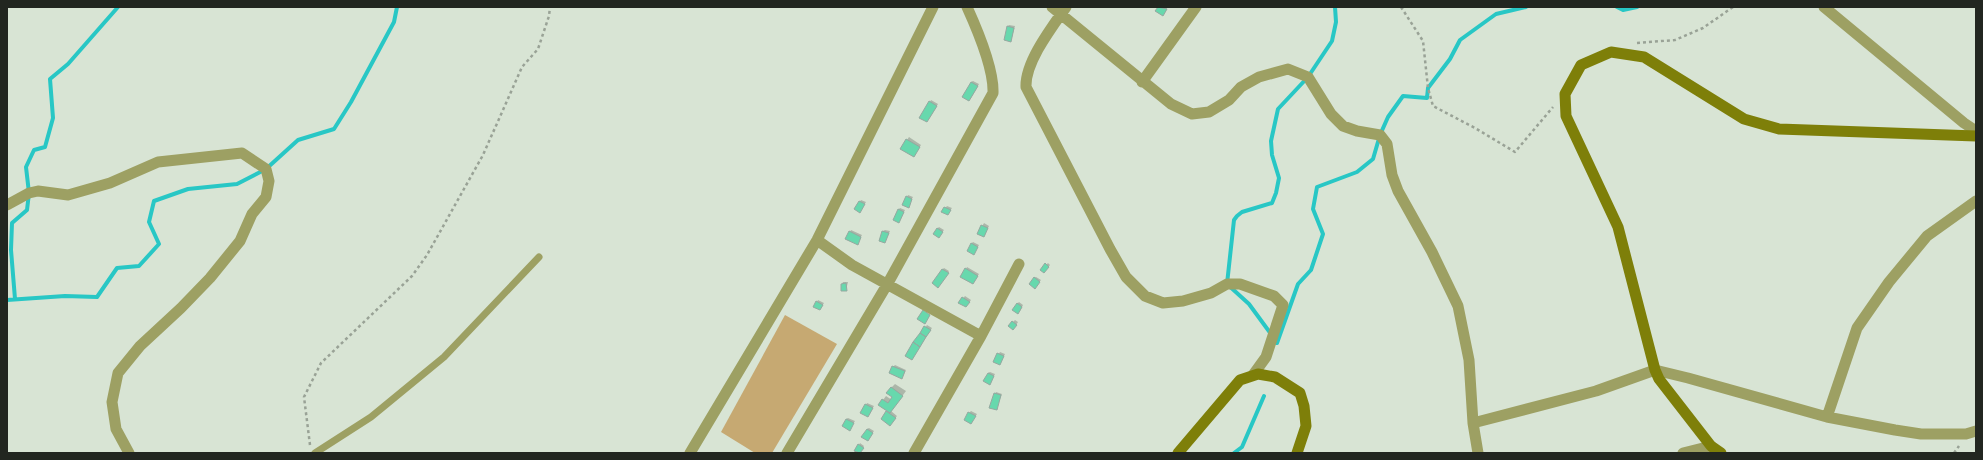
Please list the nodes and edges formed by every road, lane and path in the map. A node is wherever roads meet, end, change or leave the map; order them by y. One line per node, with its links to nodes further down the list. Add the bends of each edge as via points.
1 (550, 7): 27 (path, via 538,49 522,67 483,155 426,255 412,276 321,363 304,397)
2 (933, 7): 17 (street)
3 (967, 7): 20 (street, via 994,82 993,93)
4 (1052, 7): 9 (street)
5 (1196, 7): 11 (street)
6 (1401, 7): 12 (path, via 1423,41 1428,88 1433,106 1515,152)
7 (1733, 7): 10 (path, via 1704,28 1676,40)
8 (1824, 7): 13 (street)
9 (1064, 10): 11 (street); 23 (street, via 1029,66 1025,78 1026,87 1110,249 1126,277 1145,296 1154,301 1183,301 1211,293 1227,284 1240,284 1274,296 1280,301 1283,306 1266,357)
10 (1636, 43)
11 (1142, 82): 25 (street, via 1171,104 1192,114 1209,112 1230,100 1241,87 1259,77 1288,69 1308,77 1331,114 1343,126 1380,134 1388,144 1392,175 1398,191 1458,306 1468,360)
12 (1565, 94): 14 (main road, via 1581,65 1611,52 1644,57 1744,119 1779,129); 22 (main road, via 1566,116 1618,227)
13 (1976, 131)
14 (1976, 136)
15 (1976, 201): 24 (street, via 1927,236 1884,288 1857,328)
16 (7, 205): 29 (street, via 38,191 68,195 110,183 158,162 242,153 266,169 269,181 266,197 252,214 240,241 210,278 140,346 118,373 112,402 116,428)
17 (817, 240): 20 (street, via 852,265); 31 (street)
18 (539, 257): 30 (lane, via 444,358 371,417)
19 (1019, 264): 21 (street)
20 (888, 283): 21 (street); 32 (street)
21 (981, 336): 33 (street)
22 (1655, 370): 24 (street); 25 (street, via 1596,391); 28 (main road, via 1659,379)
23 (1256, 375): 34 (main road, via 1240,380); 35 (main road, via 1275,378 1300,392 1306,426)
24 (1827, 417): 26 (street, via 1921,434 1966,434)
25 (1473, 423): 36 (street)
26 (1976, 431)
27 (310, 446)
28 (1712, 446): 37 (street); 38 (main road)
29 (129, 453)
30 (315, 453)
31 (690, 453)
32 (787, 453)
33 (914, 453)
34 (1178, 453)
35 (1297, 453)
36 (1478, 453)
37 (1683, 453)
38 (1721, 453)

